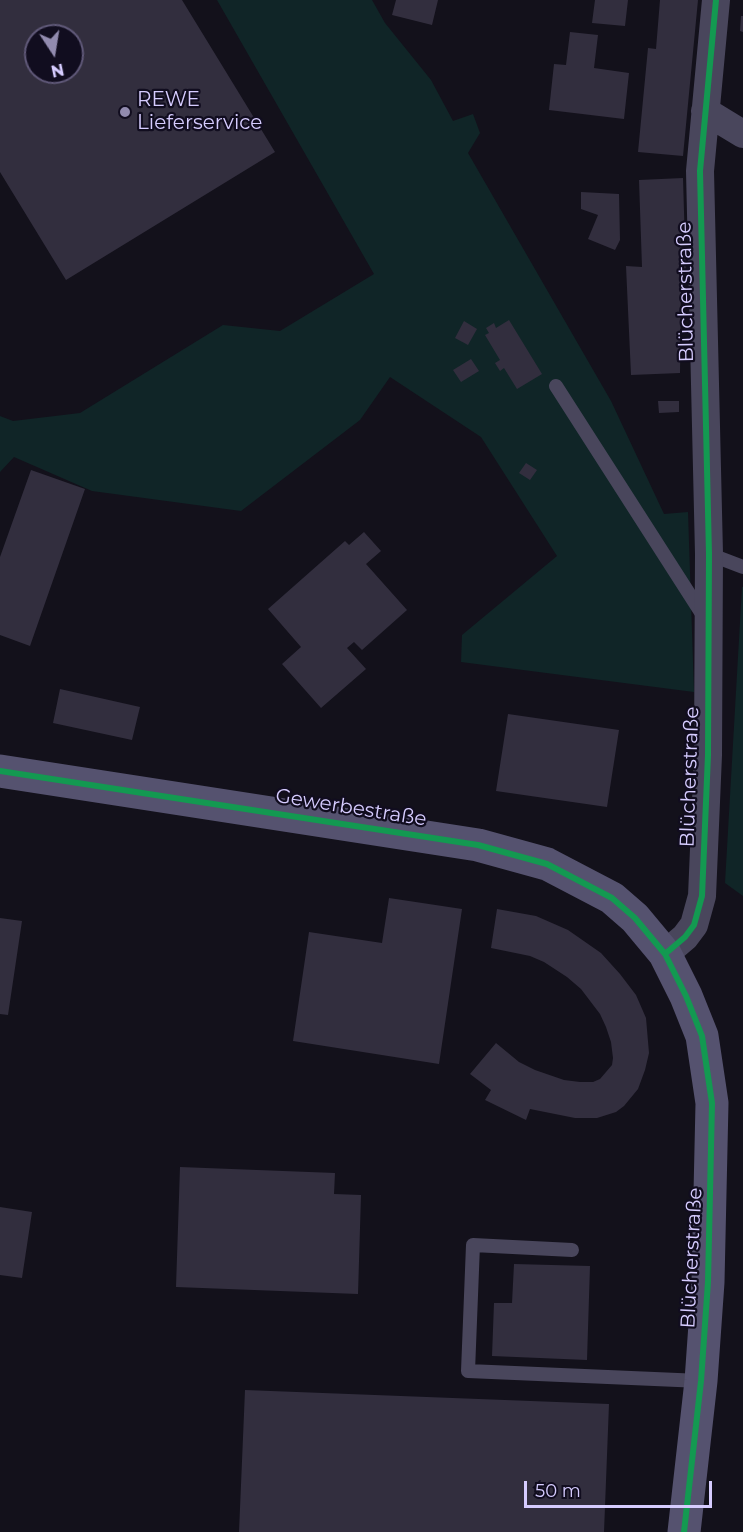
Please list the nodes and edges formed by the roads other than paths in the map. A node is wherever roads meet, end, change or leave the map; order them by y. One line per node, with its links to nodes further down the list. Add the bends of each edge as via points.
1 (716, 0): 2 (street, Blücherstraße)
2 (705, 111): 3 (street); 5 (street, Blücherstraße, via 700,171)
3 (743, 134)
4 (556, 386): 7 (lane)
5 (710, 554): 6 (lane); 7 (street, Blücherstraße)
6 (743, 567)
7 (708, 624): 9 (street, Blücherstraße, via 702,896 694,925)
8 (0, 771): 9 (street, Gewerbestraße, via 478,845 547,864 612,898 635,918)
9 (664, 954): 11 (street, Blücherstraße, via 702,1036 712,1103 708,1282)
10 (572, 1250): 11 (lane, via 473,1245 468,1371)
11 (701, 1381): 12 (street, Blücherstraße)
12 (684, 1532)

